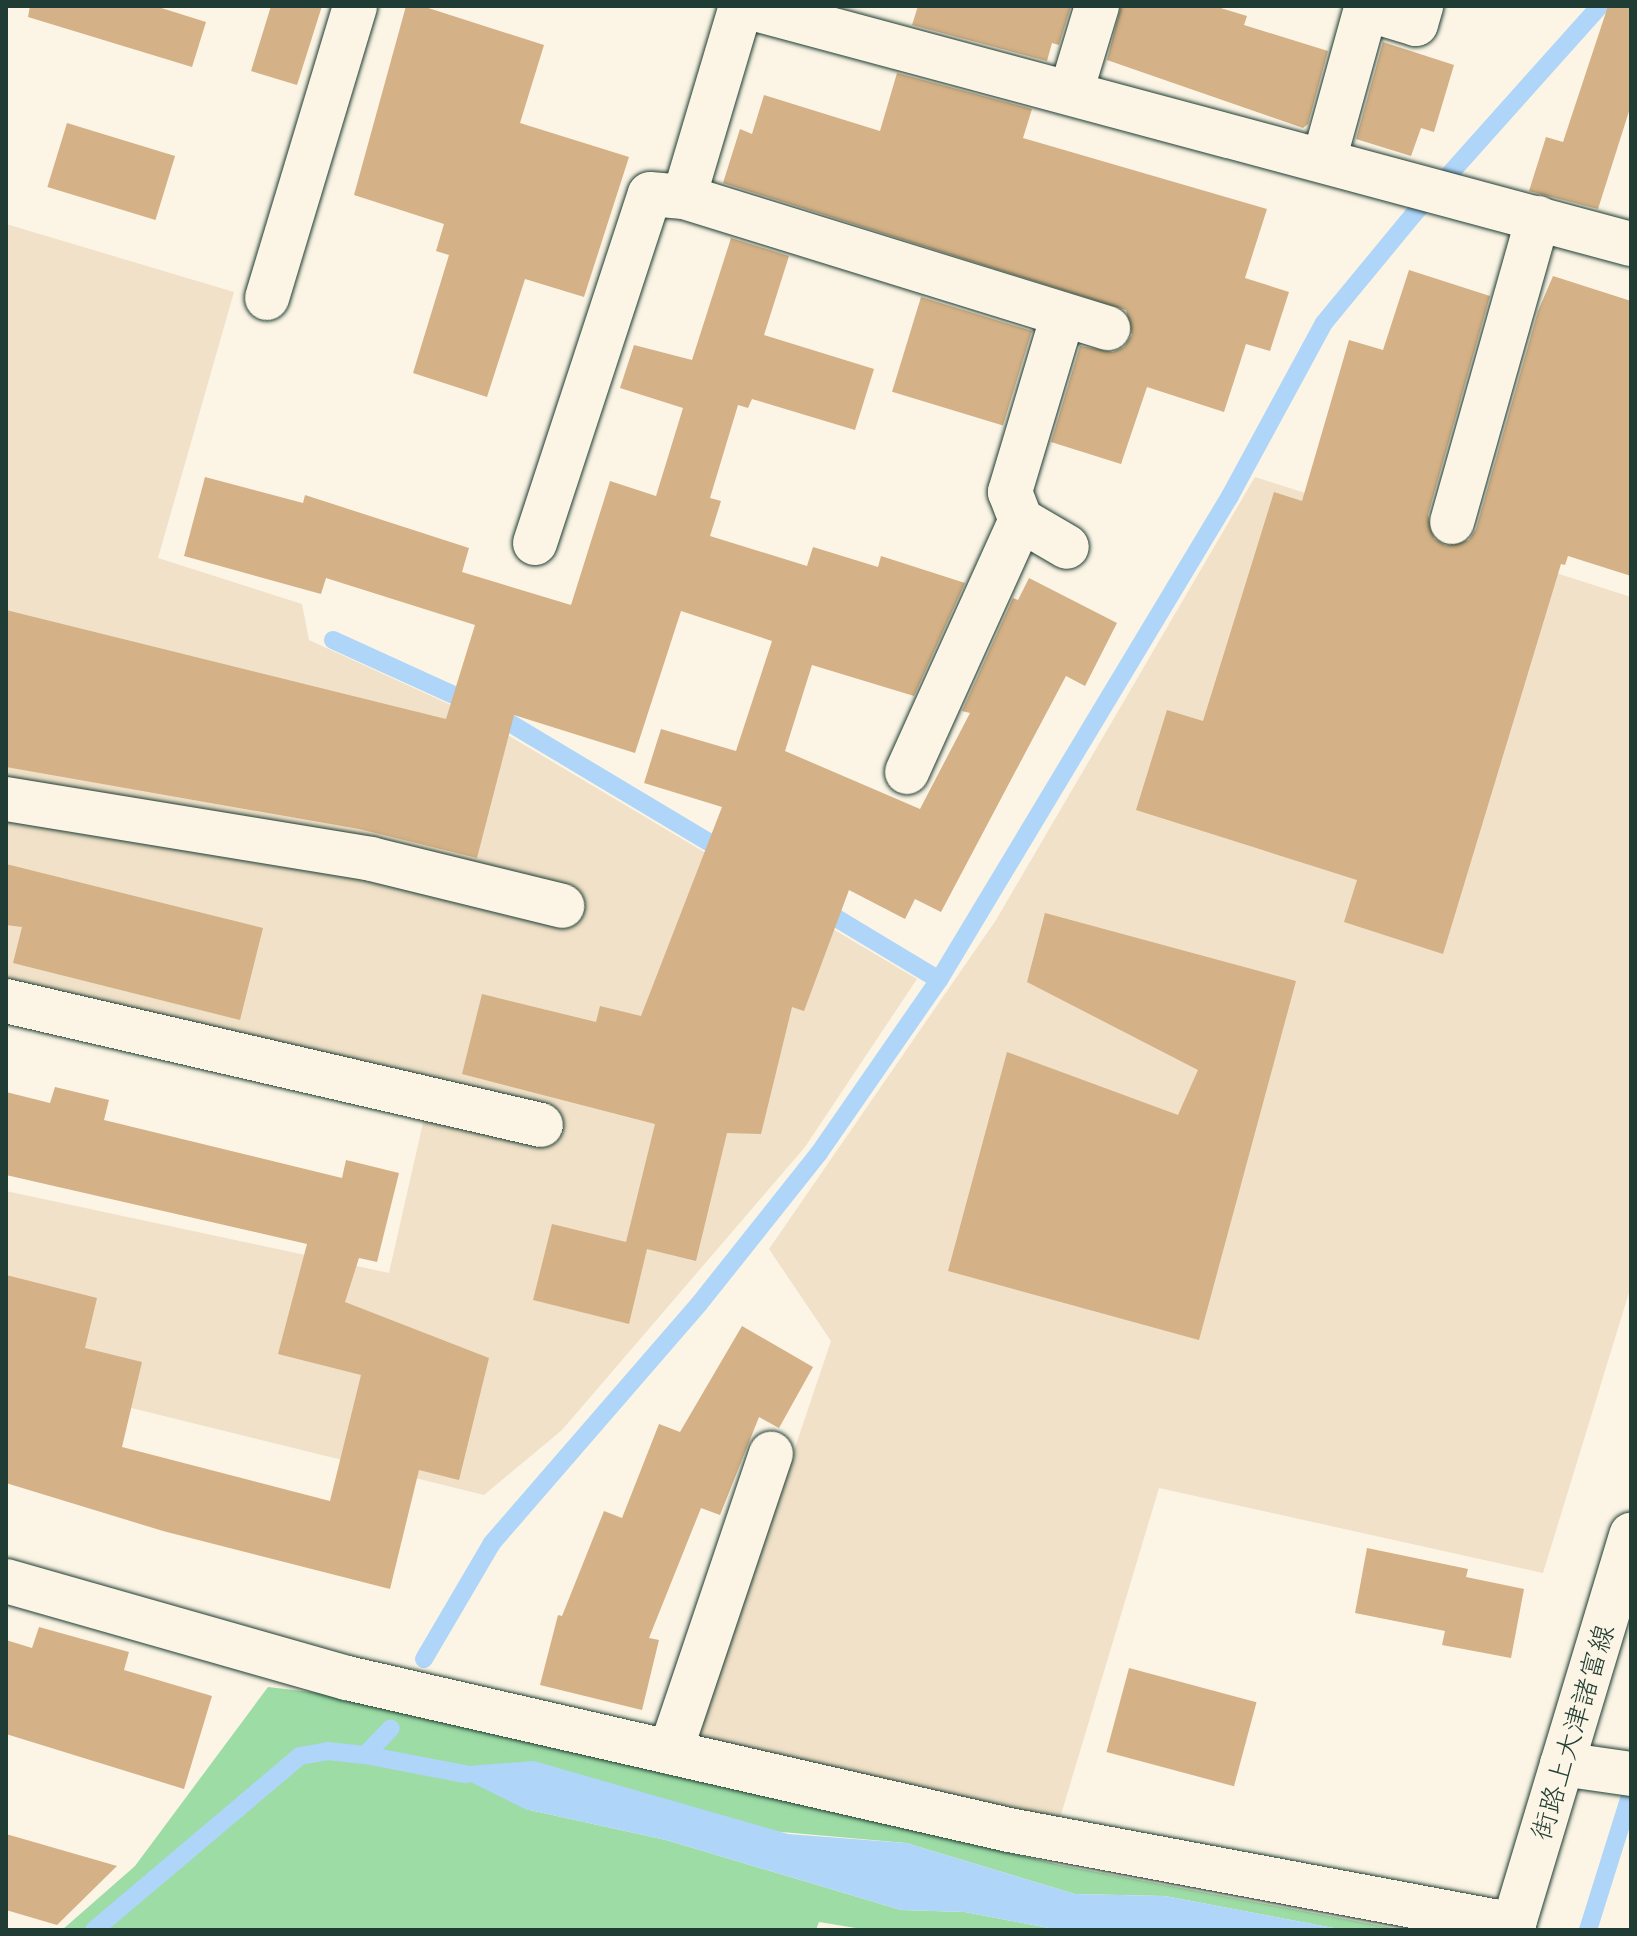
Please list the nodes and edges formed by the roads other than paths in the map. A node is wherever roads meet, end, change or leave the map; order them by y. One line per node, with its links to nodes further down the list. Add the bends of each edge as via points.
1 (355, 6): 10 (street)
2 (742, 6): 5 (street); 7 (street)
3 (1097, 6): 5 (street)
4 (1421, 6): 6 (street, via 1416,24 1366,9)
5 (1071, 92): 6 (street)
6 (1324, 160): 8 (street)
7 (684, 197): 11 (street); 15 (street, via 650,194)
8 (1538, 218): 9 (street); 14 (street)
9 (1631, 244)
10 (267, 298)
11 (1063, 315): 12 (street); 13 (street, via 1010,492)
12 (1108, 328)
13 (1021, 520): 16 (street); 17 (street)
14 (1452, 522)
15 (535, 543)
16 (1067, 547)
17 (907, 772)
18 (6, 799): 19 (street, via 371,859)
19 (562, 906)
20 (6, 1001): 21 (street)
21 (541, 1125)
22 (771, 1454): 25 (street)
23 (1631, 1535): 26 (street, 街路上大津諸富線)
24 (6, 1581): 25 (street, via 347,1678)
25 (670, 1752): 28 (street, via 1009,1830)
26 (1562, 1764): 27 (street); 28 (street, 街路上大津諸富線)
27 (1627, 1774)
28 (1513, 1928)

